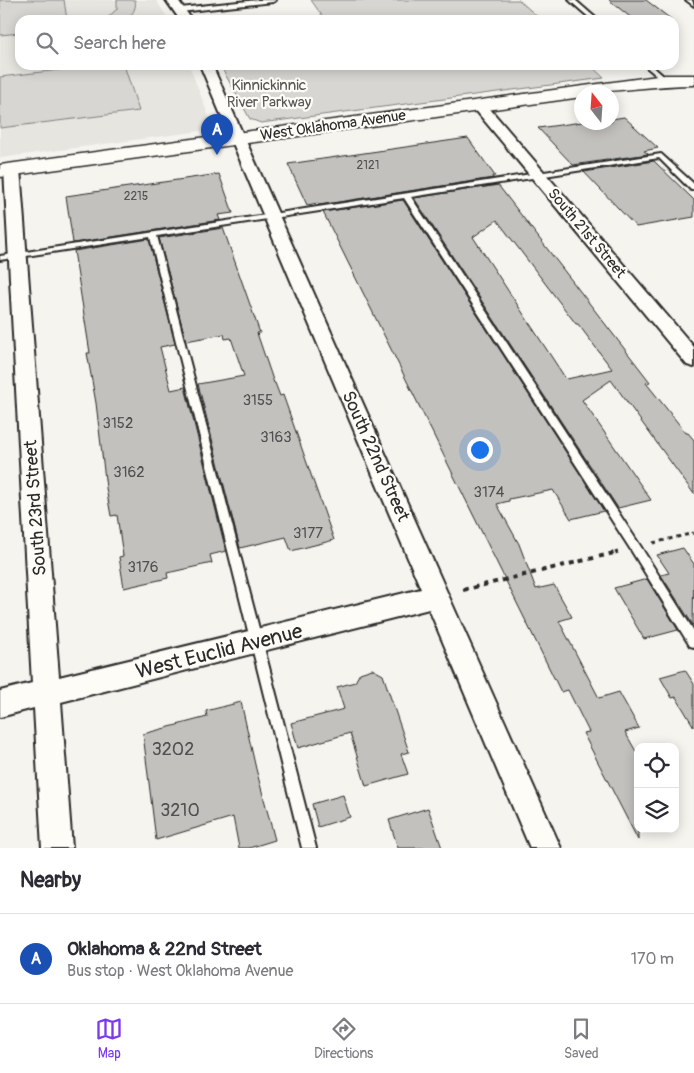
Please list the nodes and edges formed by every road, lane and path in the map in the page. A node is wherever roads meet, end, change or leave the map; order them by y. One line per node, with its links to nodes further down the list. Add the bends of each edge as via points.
1 (172, 0): 6 (street)
2 (274, 0): 6 (lane)
3 (572, 0): 7 (lane)
4 (689, 0): 5 (lane)
5 (694, 4)
6 (183, 15)
7 (589, 15)
8 (208, 70): 14 (street, South 22nd Street)
9 (653, 70): 11 (lane)
10 (694, 71): 11 (main road, West Oklahoma Avenue)
11 (665, 80): 12 (main road, West Oklahoma Avenue); 13 (main road, West Oklahoma Avenue)
12 (694, 80)
13 (479, 106): 14 (main road, West Oklahoma Avenue); 16 (street, South 21st Street)
14 (237, 138): 15 (main road, West Oklahoma Avenue); 19 (street, South 22nd Street)
15 (6, 170): 21 (street, South 23rd Street)
16 (539, 176): 17 (lane, via 661,156); 18 (lane); 22 (street, South 21st Street)
17 (694, 188)
18 (407, 196): 19 (lane); 24 (lane)
19 (272, 217): 20 (lane); 26 (street, South 22nd Street)
20 (153, 235): 21 (lane); 27 (lane)
21 (10, 257): 29 (street, South 23rd Street)
22 (694, 360)
23 (694, 533): 24 (path)
24 (636, 547): 25 (path); 28 (lane)
25 (463, 590)
26 (438, 596): 27 (street, West Euclid Avenue); 33 (street, South 22nd Street)
27 (257, 641): 29 (street, West Euclid Avenue); 32 (lane)
28 (694, 642)
29 (47, 693): 30 (street, West Euclid Avenue); 31 (street, South 23rd Street)
30 (0, 704)
31 (57, 848)
32 (309, 848)
33 (546, 848)

